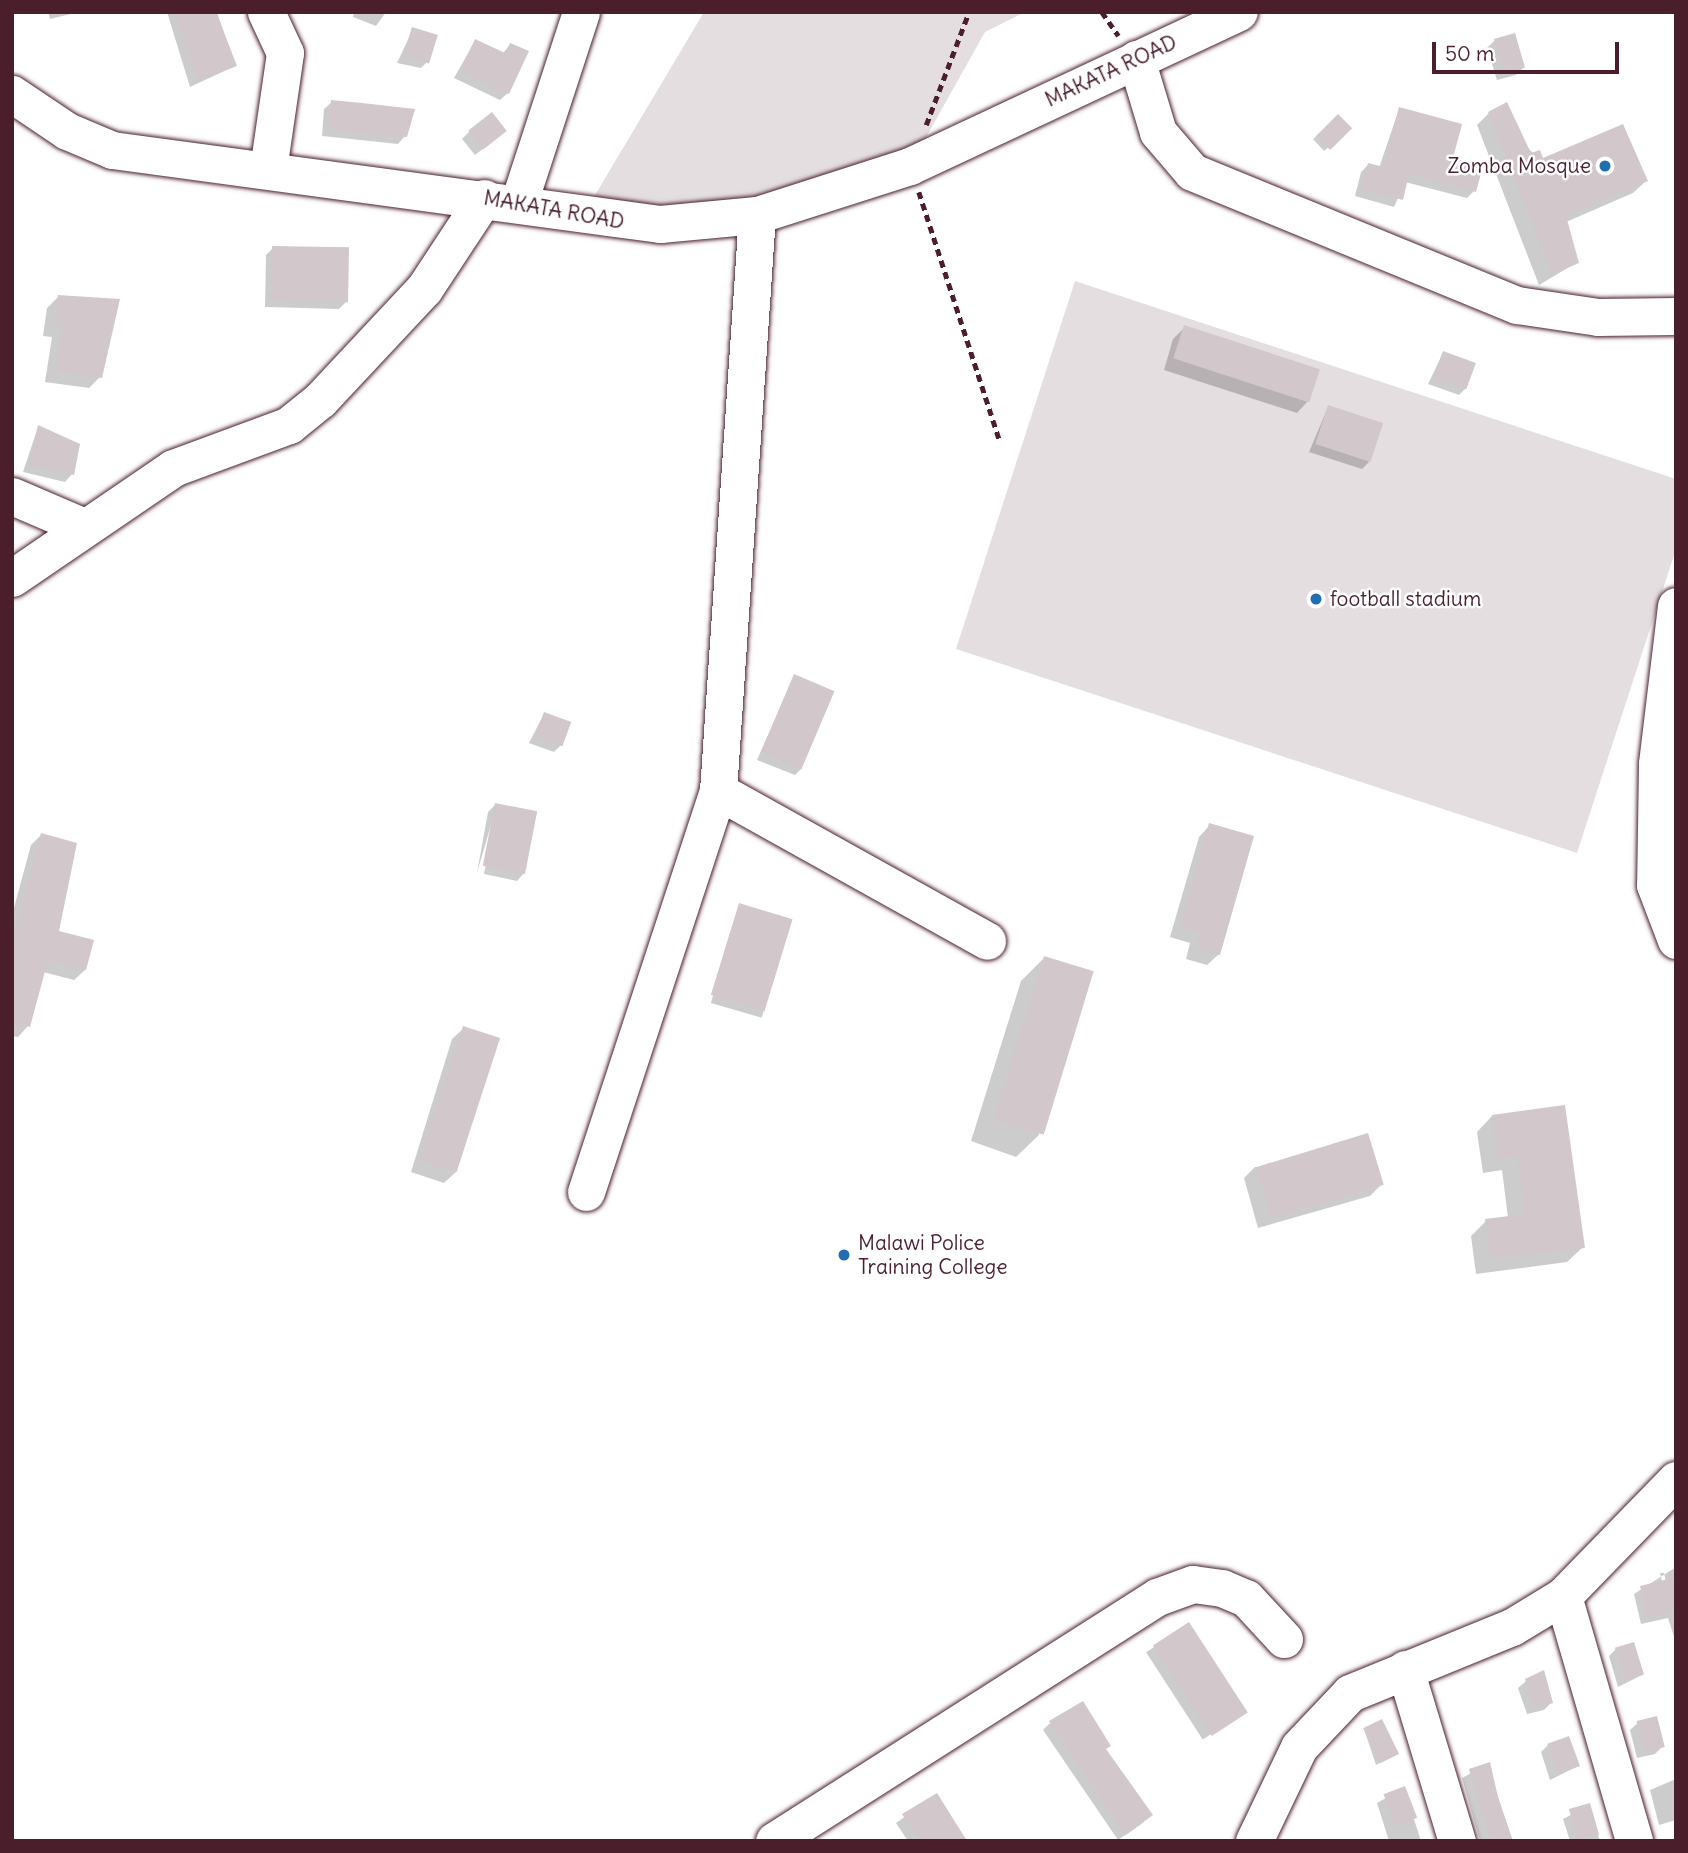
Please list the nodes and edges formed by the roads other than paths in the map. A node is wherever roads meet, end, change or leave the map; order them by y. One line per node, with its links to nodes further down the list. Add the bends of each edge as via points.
1 (266, 12): 6 (street, via 285,53)
2 (581, 12): 7 (street)
3 (1239, 12): 4 (street, MAKATA ROAD)
4 (1136, 59): 8 (street, MAKATA ROAD, via 910,166); 9 (street, via 1158,132 1192,172 1517,305 1598,317)
5 (16, 102): 6 (street, MAKATA ROAD, via 112,150)
6 (268, 169): 7 (street, MAKATA ROAD)
7 (502, 200): 8 (street, MAKATA ROAD, via 622,223); 11 (street, via 320,400 289,425 173,468)
8 (757, 215): 14 (street)
9 (1676, 316)
10 (12, 496): 11 (street)
11 (82, 526): 12 (street)
12 (12, 578)
13 (1676, 606): 15 (street, via 1657,764 1655,885)
14 (718, 791): 16 (street); 17 (street)
15 (1676, 940)
16 (987, 941)
17 (586, 1192)
18 (1676, 1480): 19 (street)
19 (1563, 1595): 21 (street, via 1512,1628); 25 (street)
20 (1284, 1639): 22 (street, via 1246,1598 1222,1588 1193,1584 1157,1597)
21 (1405, 1669): 23 (street, via 1350,1693 1324,1716 1299,1747); 24 (street)
22 (774, 1841)
23 (1254, 1841)
24 (1457, 1841)
25 (1634, 1841)

